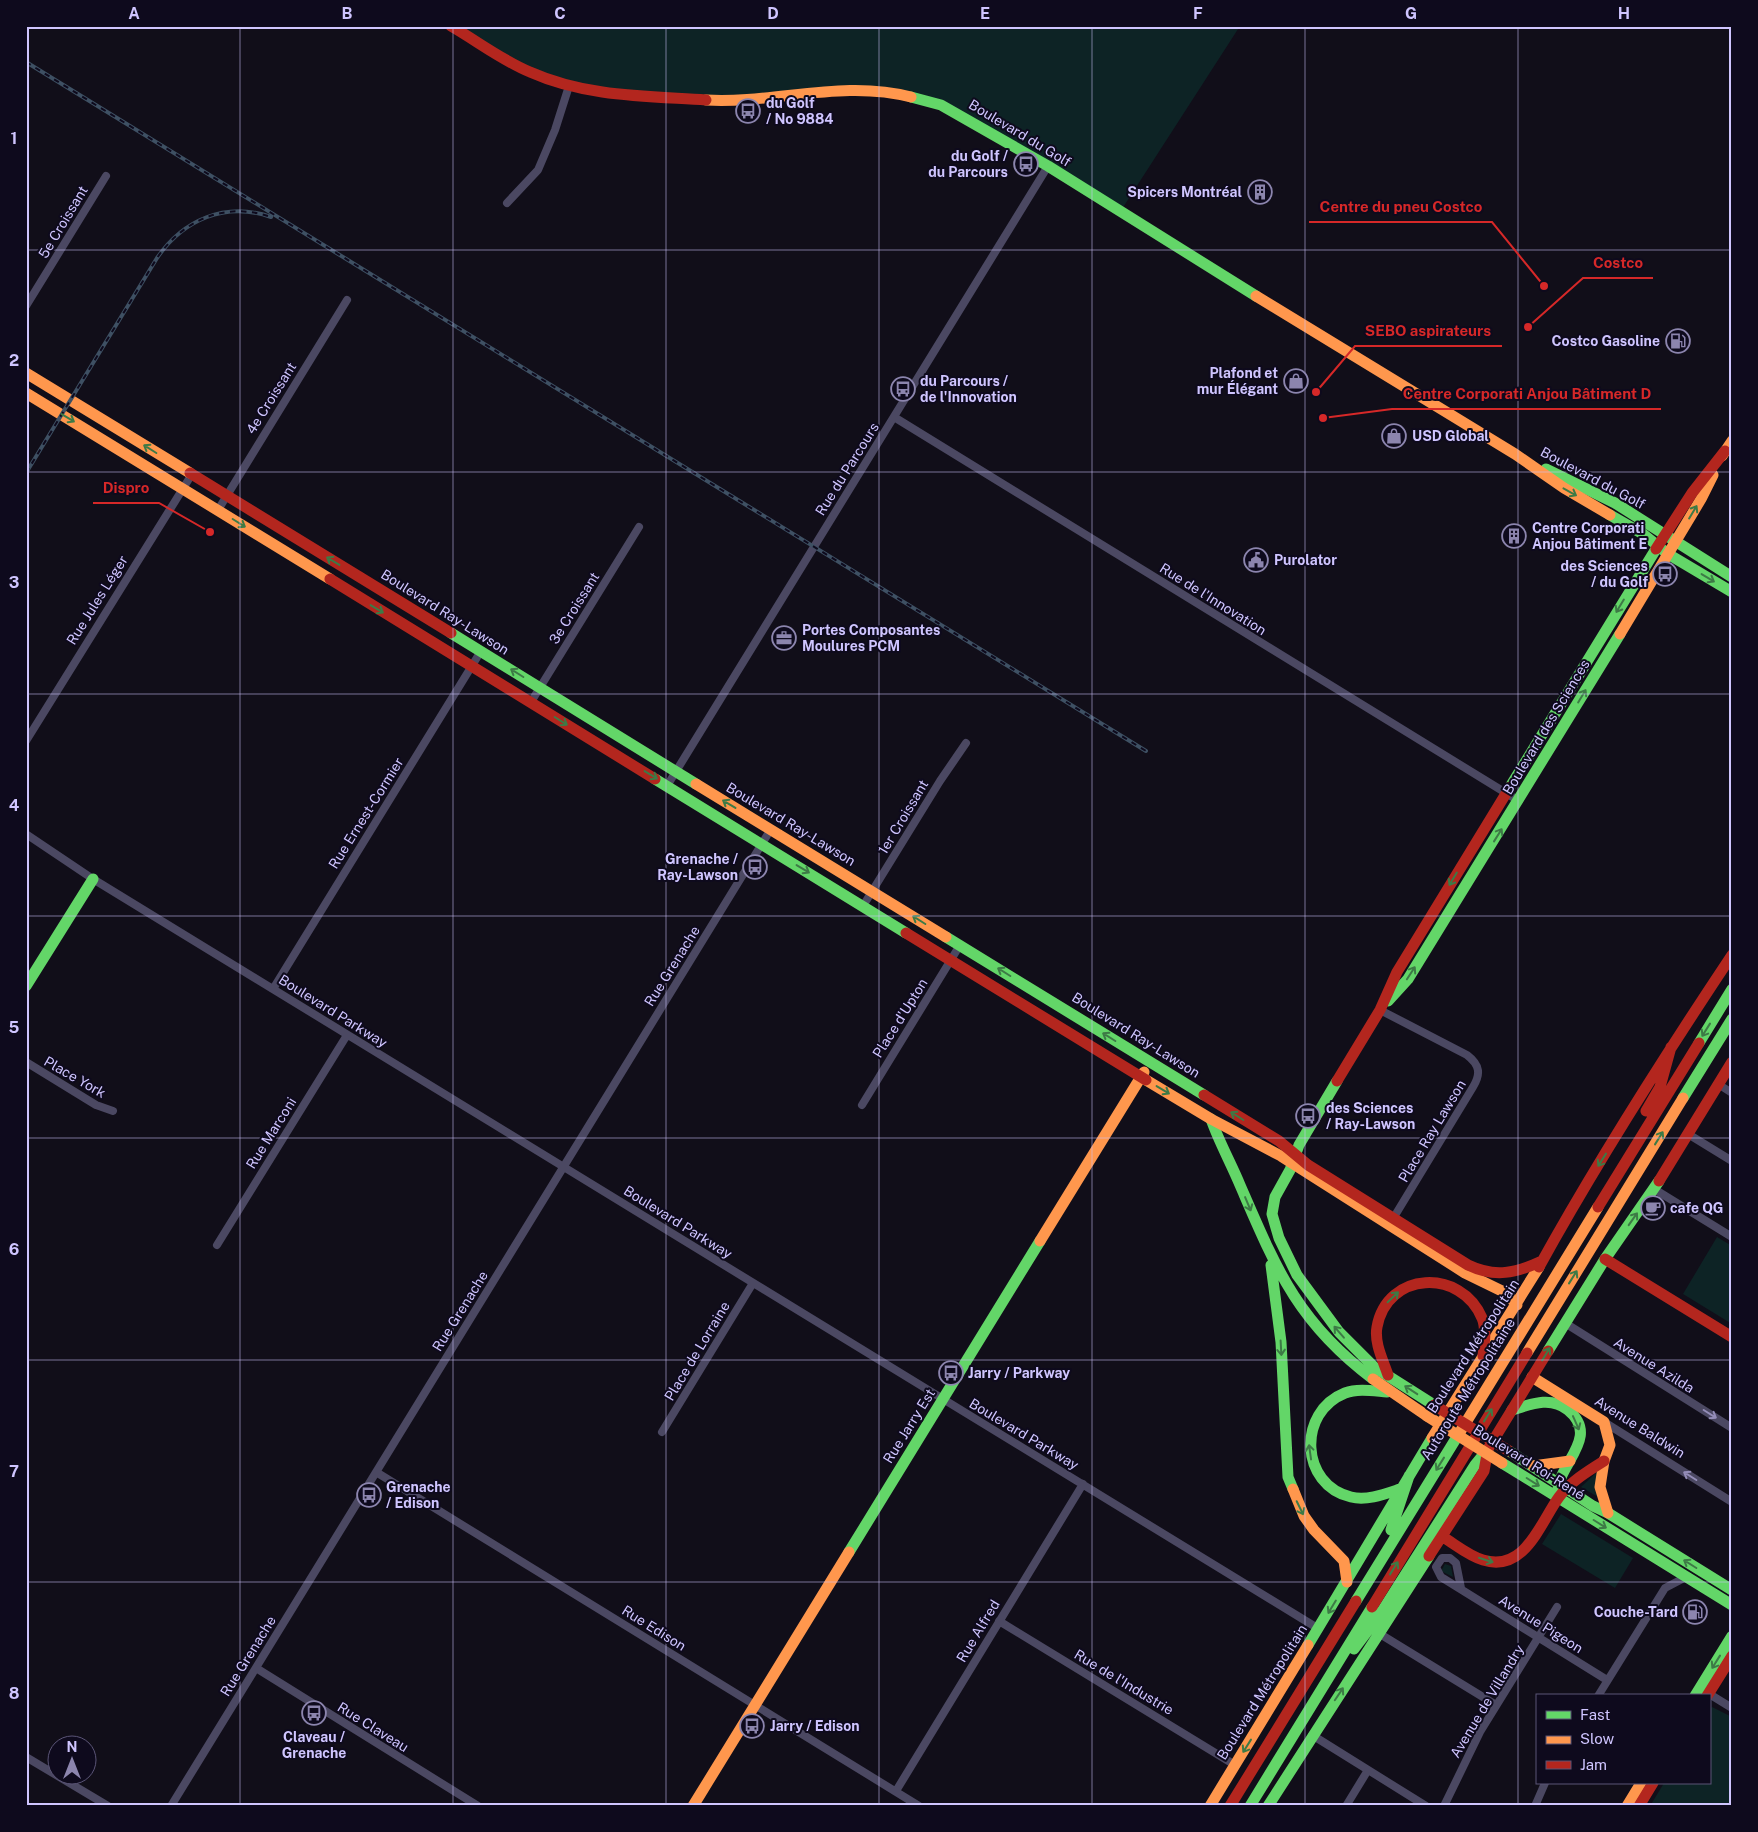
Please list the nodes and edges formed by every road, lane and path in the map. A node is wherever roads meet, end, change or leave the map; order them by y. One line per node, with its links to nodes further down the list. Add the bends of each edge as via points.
1 (451, 26): 2 (main road, Boulevard du Golf, via 513,64)
2 (569, 86): 3 (main road, Boulevard du Golf, via 608,94 736,102 841,90 891,93 930,101 952,110); 5 (street, via 538,170)
3 (1048, 166): 10 (street, Rue du Parcours); 12 (main road, Boulevard du Golf)
4 (106, 176): 7 (street, 5e Croissant)
5 (507, 204)
6 (347, 300): 15 (street, 4e Croissant)
7 (26, 306)
8 (26, 373): 13 (main road, Boulevard Ray-Lawson, one-way to 8)
9 (26, 393): 14 (main road, Boulevard Ray-Lawson, one-way to 14)
10 (894, 417): 29 (street, Rue du Parcours); 31 (street, Rue de l'Innovation)
11 (1732, 441): 18 (main road, Boulevard des Sciences, via 1701,499)
12 (1516, 454): 18 (main road, Boulevard du Golf, via 1615,503); 19 (main road, Boulevard du Golf, one-way to 19)
13 (192, 474): 14 (street, Rue Jules Léger); 15 (main road, Boulevard Ray-Lawson)
14 (182, 489): 16 (main road, Boulevard Ray-Lawson); 27 (street, Rue Jules Léger)
15 (226, 496): 16 (street, 4e Croissant); 23 (main road, Boulevard Ray-Lawson, one-way to 15)
16 (218, 510): 24 (main road, Boulevard Ray-Lawson, one-way to 24)
17 (639, 527): 25 (street, 3e Croissant)
18 (1670, 539): 19 (main road, Boulevard des Sciences); 20 (main road, Boulevard des Sciences); 21 (main road, Boulevard du Golf)
19 (1658, 546): 20 (main road, Boulevard du Golf); 31 (main road, Boulevard des Sciences, one-way to 31)
20 (1668, 554): 22 (main road, Boulevard du Golf, one-way to 22); 32 (main road, Boulevard des Sciences, one-way to 20)
21 (1732, 577)
22 (1732, 592)
23 (481, 651): 24 (street, Rue Ernest-Cormier); 25 (main road, Boulevard Ray-Lawson, one-way to 23)
24 (472, 666): 26 (main road, Boulevard Ray-Lawson); 43 (street, Rue Ernest-Cormier)
25 (540, 688): 26 (street, 3e Croissant); 29 (main road, Boulevard Ray-Lawson)
26 (531, 702): 30 (main road, Boulevard Ray-Lawson, one-way to 30)
27 (26, 741)
28 (966, 743): 37 (street, 1er Croissant)
29 (676, 771): 30 (street, Rue du Parcours); 33 (main road, Boulevard Ray-Lawson, one-way to 29)
30 (668, 786): 35 (main road, Boulevard Ray-Lawson)
31 (1506, 793): 32 (street, Rue de l'Innovation); 46 (main road, Boulevard des Sciences, one-way to 46, via 1397,972)
32 (1519, 801): 46 (main road, Boulevard des Sciences, one-way to 32, via 1408,979)
33 (771, 829): 35 (street, Rue Grenache); 37 (main road, Boulevard Ray-Lawson)
34 (26, 834): 36 (street, Boulevard Parkway)
35 (761, 844): 38 (main road, Boulevard Ray-Lawson, one-way to 38); 63 (street, Rue Grenache)
36 (93, 879): 42 (main road); 43 (street, Boulevard Parkway)
37 (872, 891): 38 (street, 1er Croissant); 39 (main road, Boulevard Ray-Lawson, one-way to 37)
38 (863, 906): 41 (main road, Boulevard Ray-Lawson)
39 (960, 945): 41 (street, Place d'Upton); 45 (main road, Boulevard Ray-Lawson, one-way to 39)
40 (1732, 955): 50 (main road, Boulevard Métropolitain)
41 (951, 960): 47 (main road, Boulevard Ray-Lawson); 57 (street, Place d'Upton)
42 (26, 986)
43 (273, 989): 49 (street, Boulevard Parkway)
44 (1732, 989): 64 (main road, Autoroute Métropolitaine, one-way to 64)
45 (1046, 998): 47 (main road); 52 (main road, Boulevard Ray-Lawson, one-way to 45)
46 (1380, 1010): 61 (main road, Boulevard des Sciences, via 1301,1141); 66 (street, Place Ray Lawson, via 1467,1055 1477,1065 1479,1073)
47 (1036, 1012): 54 (main road, Boulevard Ray-Lawson)
48 (1732, 1020): 116 (main road, one-way to 48)
49 (347, 1035): 63 (street, Boulevard Parkway); 68 (street, Rue Marconi)
50 (1671, 1047): 64 (main road, via 1660,1087); 71 (main road, Boulevard Métropolitain, one-way to 71)
51 (26, 1062): 58 (street, Place York, via 96,1105)
52 (1151, 1062): 54 (main road, Rue Jarry Est); 61 (main road, Boulevard Ray-Lawson, one-way to 52, via 1279,1142)
53 (1732, 1062): 55 (main road)
54 (1141, 1076): 59 (main road, Boulevard Ray-Lawson, one-way to 59); 80 (main road, Rue Jarry Est)
55 (1718, 1084): 56 (street); 60 (main road)
56 (1732, 1093)
57 (862, 1104)
58 (113, 1111)
59 (1211, 1119): 61 (main road, Boulevard Ray-Lawson); 69 (main road, Boulevard Roi-René, one-way to 69)
60 (1688, 1134): 62 (street); 65 (main road)
61 (1294, 1159): 66 (main road, Boulevard Ray-Lawson); 77 (main road, Boulevard Roi-René, one-way to 61, via 1361,1355 1332,1323 1300,1279 1283,1247 1273,1222 1272,1209)
62 (1732, 1161)
63 (563, 1167): 72 (street, Boulevard Parkway); 89 (street, Rue Grenache)
64 (1616, 1176): 98 (main road, Autoroute Métropolitaine, one-way to 98)
65 (1654, 1189): 67 (street); 70 (main road, one-way to 65)
66 (1391, 1222): 71 (main road, Boulevard Ray-Lawson, via 1486,1274 1510,1274); 73 (main road, Boulevard Ray-Lawson, via 1470,1276 1506,1293)
67 (1732, 1237)
68 (217, 1245)
69 (1270, 1256): 79 (main road, Boulevard Roi-René, via 1292,1295 1321,1333); 100 (main road, one-way to 100, via 1281,1342 1288,1477 1309,1524 1344,1561)
70 (1605, 1259): 74 (main road); 75 (main road)
71 (1542, 1261): 73 (main road, Boulevard Métropolitain)
72 (753, 1283): 80 (street, Boulevard Parkway); 84 (street, Place de Lorraine)
73 (1517, 1305): 76 (main road, Boulevard Métropolitain)
74 (1565, 1323): 78 (main road, one-way to 74); 83 (street, Avenue Azilda, one-way to 83)
75 (1732, 1337)
76 (1483, 1356): 77 (main road, one-way to 76, via 1377,1340 1380,1316 1393,1295 1420,1282 1449,1284 1470,1298 1483,1324); 90 (main road, Boulevard Métropolitain)
77 (1388, 1375): 88 (main road, Boulevard Roi-René, one-way to 77, bridge)
78 (1532, 1377): 81 (main road); 82 (main road, Avenue Baldwin)
79 (1387, 1392): 93 (main road, one-way to 79, via 1364,1498 1340,1493 1319,1477 1309,1450 1313,1423 1328,1403 1352,1392); 94 (main road, Boulevard Roi-René, one-way to 94, bridge)
80 (943, 1399): 91 (street, Boulevard Parkway); 117 (main road, Rue Jarry Est)
81 (1512, 1410): 85 (main road); 86 (main road, one-way to 86, via 1545,1402 1568,1410 1576,1418 1580,1434)
82 (1604, 1422): 87 (main road, via 1610,1445); 95 (street, Avenue Baldwin, one-way to 82)
83 (1732, 1428)
84 (662, 1432)
85 (1488, 1449): 97 (main road, via 1484,1471); 116 (main road, via 1379,1616)
86 (1570, 1461): 88 (main road); 92 (main road)
87 (1604, 1461): 92 (main road); 96 (main road, via 1600,1487)
88 (1533, 1466): 92 (main road, Boulevard Roi-René)
89 (376, 1472): 111 (street, Rue Grenache); 117 (street, Rue Edison)
90 (1409, 1476): 93 (main road, Boulevard Métropolitain); 98 (main road)
91 (1083, 1484): 105 (street, Rue Alfred); 106 (street, Boulevard Parkway)
92 (1562, 1486): 94 (main road); 96 (main road, Boulevard Roi-René)
93 (1400, 1489): 100 (main road, Boulevard Métropolitain)
94 (1558, 1498): 97 (main road, one-way to 94, via 1486,1561 1508,1561 1525,1551); 99 (main road, Boulevard Roi-René, one-way to 99)
95 (1732, 1502)
96 (1608, 1513): 102 (main road, Boulevard Roi-René, one-way to 96)
97 (1443, 1537): 107 (main road)
98 (1377, 1566): 134 (main road, Autoroute Métropolitaine)
99 (1686, 1577): 103 (main road, Boulevard Roi-René); 112 (street, via 1665,1588)
100 (1347, 1582): 106 (main road, Boulevard Métropolitain, one-way to 106)
101 (1461, 1588): 109 (street, Avenue Pigeon)
102 (1732, 1590)
103 (1732, 1605)
104 (1557, 1607): 109 (street, Avenue de Villandry)
105 (1000, 1621): 122 (street, Rue de l'Industrie); 127 (street, Rue Alfred)
106 (1319, 1629): 122 (main road, Boulevard Métropolitain, one-way to 122)
107 (1380, 1634): 118 (street); 120 (main road, one-way to 107)
108 (1732, 1636): 113 (main road, one-way to 113)
109 (1539, 1638): 112 (street, Avenue Pigeon); 118 (street, Avenue de Villandry)
110 (1732, 1656): 113 (main road)
111 (256, 1668): 129 (street, Rue Grenache); 130 (street, Rue Claveau)
112 (1607, 1680): 114 (street)
113 (1703, 1693)
114 (1599, 1694)
115 (1710, 1697): 119 (street)
116 (1314, 1702): 135 (main road)
117 (755, 1704): 127 (street, Rue Edison); 131 (main road, Rue Jarry Est)
118 (1496, 1705): 139 (street, Avenue de Villandry)
119 (1732, 1708)
120 (1312, 1735): 123 (street); 136 (main road)
121 (26, 1757): 128 (street)
122 (1235, 1765): 133 (main road, Boulevard Métropolitain)
123 (1368, 1770): 137 (street); 138 (street)
124 (1545, 1784): 140 (street)
125 (1640, 1784): 141 (main road)
126 (1652, 1784): 142 (main road)
127 (896, 1791): 132 (street, Rue Edison)
128 (108, 1806)
129 (171, 1806)
130 (478, 1806)
131 (693, 1806)
132 (919, 1806)
133 (1210, 1806)
134 (1230, 1806)
135 (1250, 1806)
136 (1268, 1806)
137 (1346, 1806)
138 (1426, 1806)
139 (1444, 1806)
140 (1535, 1806)
141 (1627, 1806)
142 (1639, 1806)

